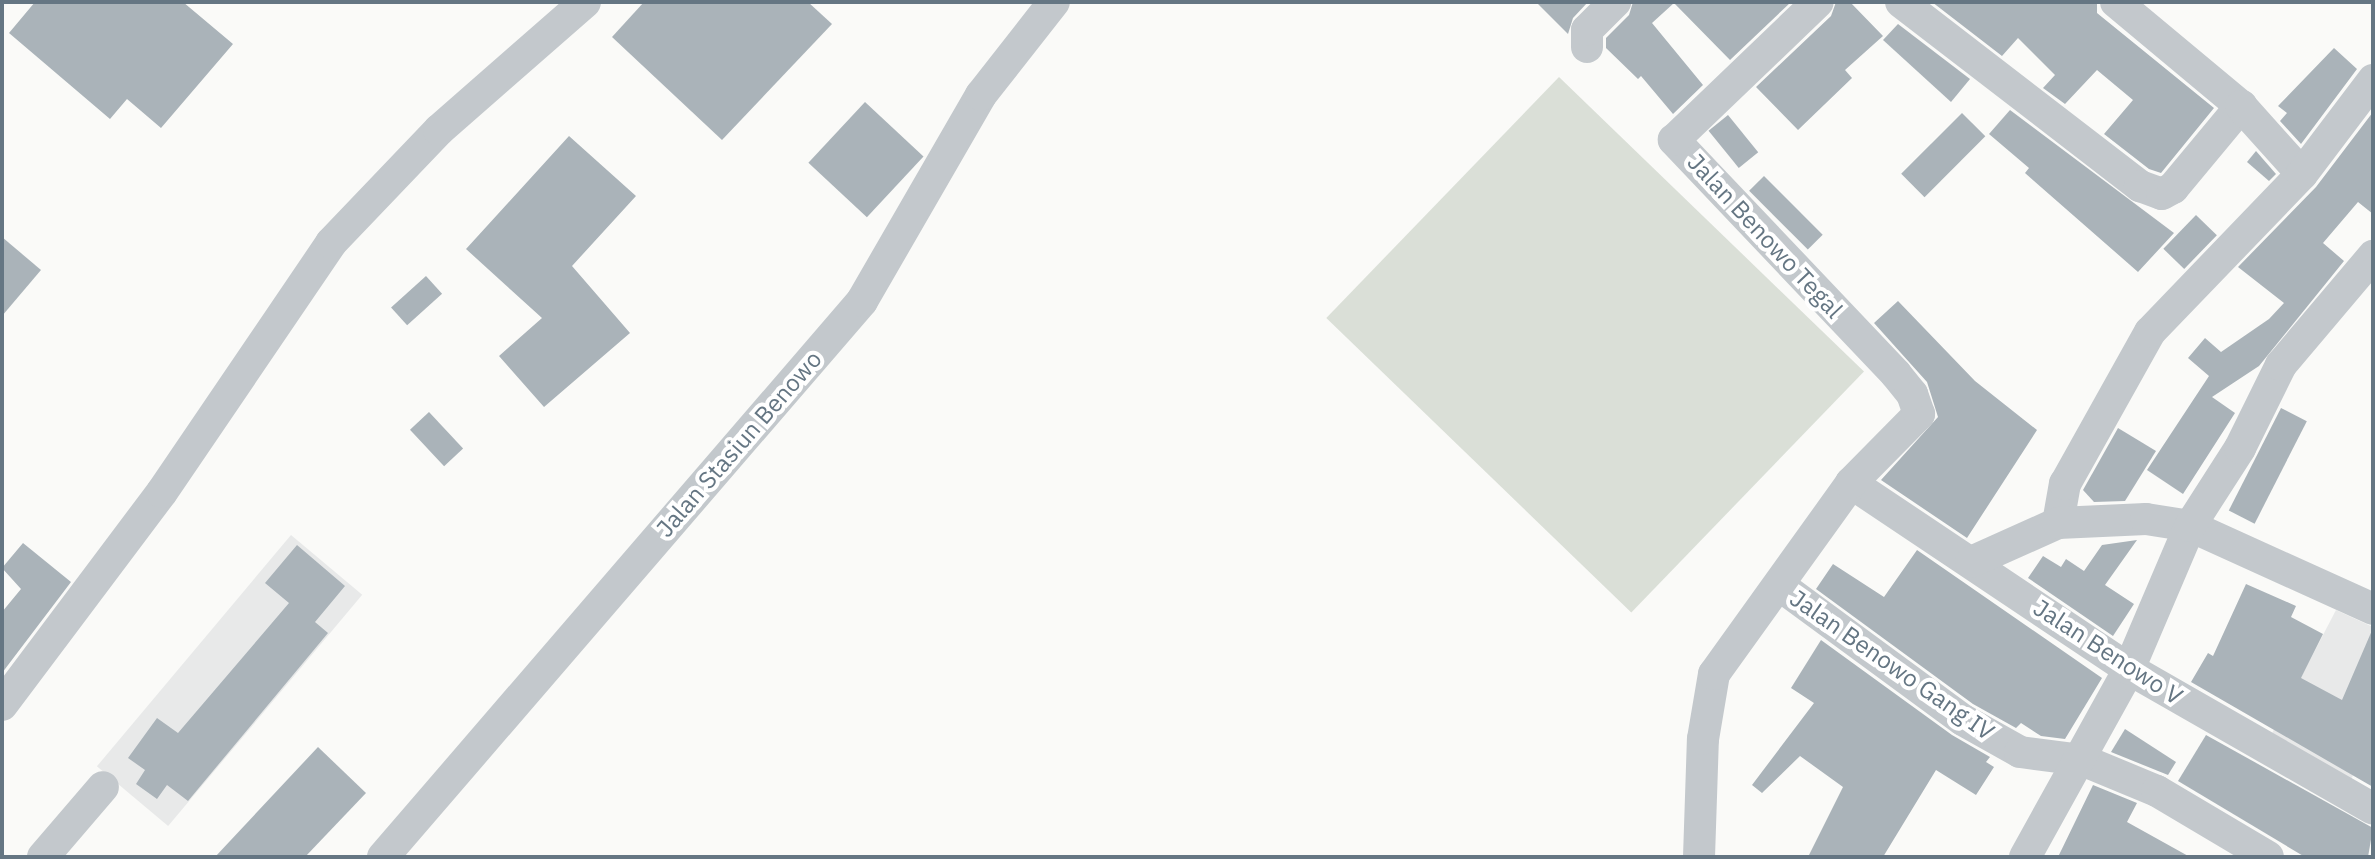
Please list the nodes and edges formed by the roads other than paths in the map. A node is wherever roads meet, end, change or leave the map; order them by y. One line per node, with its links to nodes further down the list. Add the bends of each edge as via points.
1 (585, 2): 19 (street, via 429,139 331,243 162,492)
2 (1054, 2): 24 (street, Jalan Stasiun Benowo, via 981,95 862,301)
3 (1615, 2): 7 (street, via 1587,30)
4 (1818, 2): 12 (street, Jalan Benowo Tegal, via 1674,140 1912,394 1919,414)
5 (1901, 2): 9 (street, via 2140,186 2162,194 2173,188)
6 (2116, 2): 9 (street)
7 (1587, 47)
8 (2373, 80): 10 (street)
9 (2241, 106): 10 (street)
10 (2302, 174): 13 (street, via 2150,332 2065,484)
11 (2373, 256): 14 (street, via 2281,365 2240,448)
12 (1851, 483): 15 (street, Jalan Benowo V); 16 (street)
13 (2058, 523): 14 (street, via 2146,519); 15 (street)
14 (2190, 526): 17 (street); 18 (street)
15 (1971, 562): 18 (street, Jalan Benowo V)
16 (1779, 585): 20 (street, Jalan Benowo Gang IV, via 1963,720 2020,752); 25 (street, via 1714,674 1703,739)
17 (2373, 609)
18 (2129, 669): 20 (street); 22 (street, Jalan Benowo V)
19 (2, 705)
20 (2082, 760): 26 (street); 27 (street, Jalan Benowo Gang IV, via 2157,791)
21 (103, 787): 23 (street)
22 (2373, 809)
23 (43, 857)
24 (383, 857)
25 (1699, 857)
26 (2025, 857)
27 (2268, 857)

